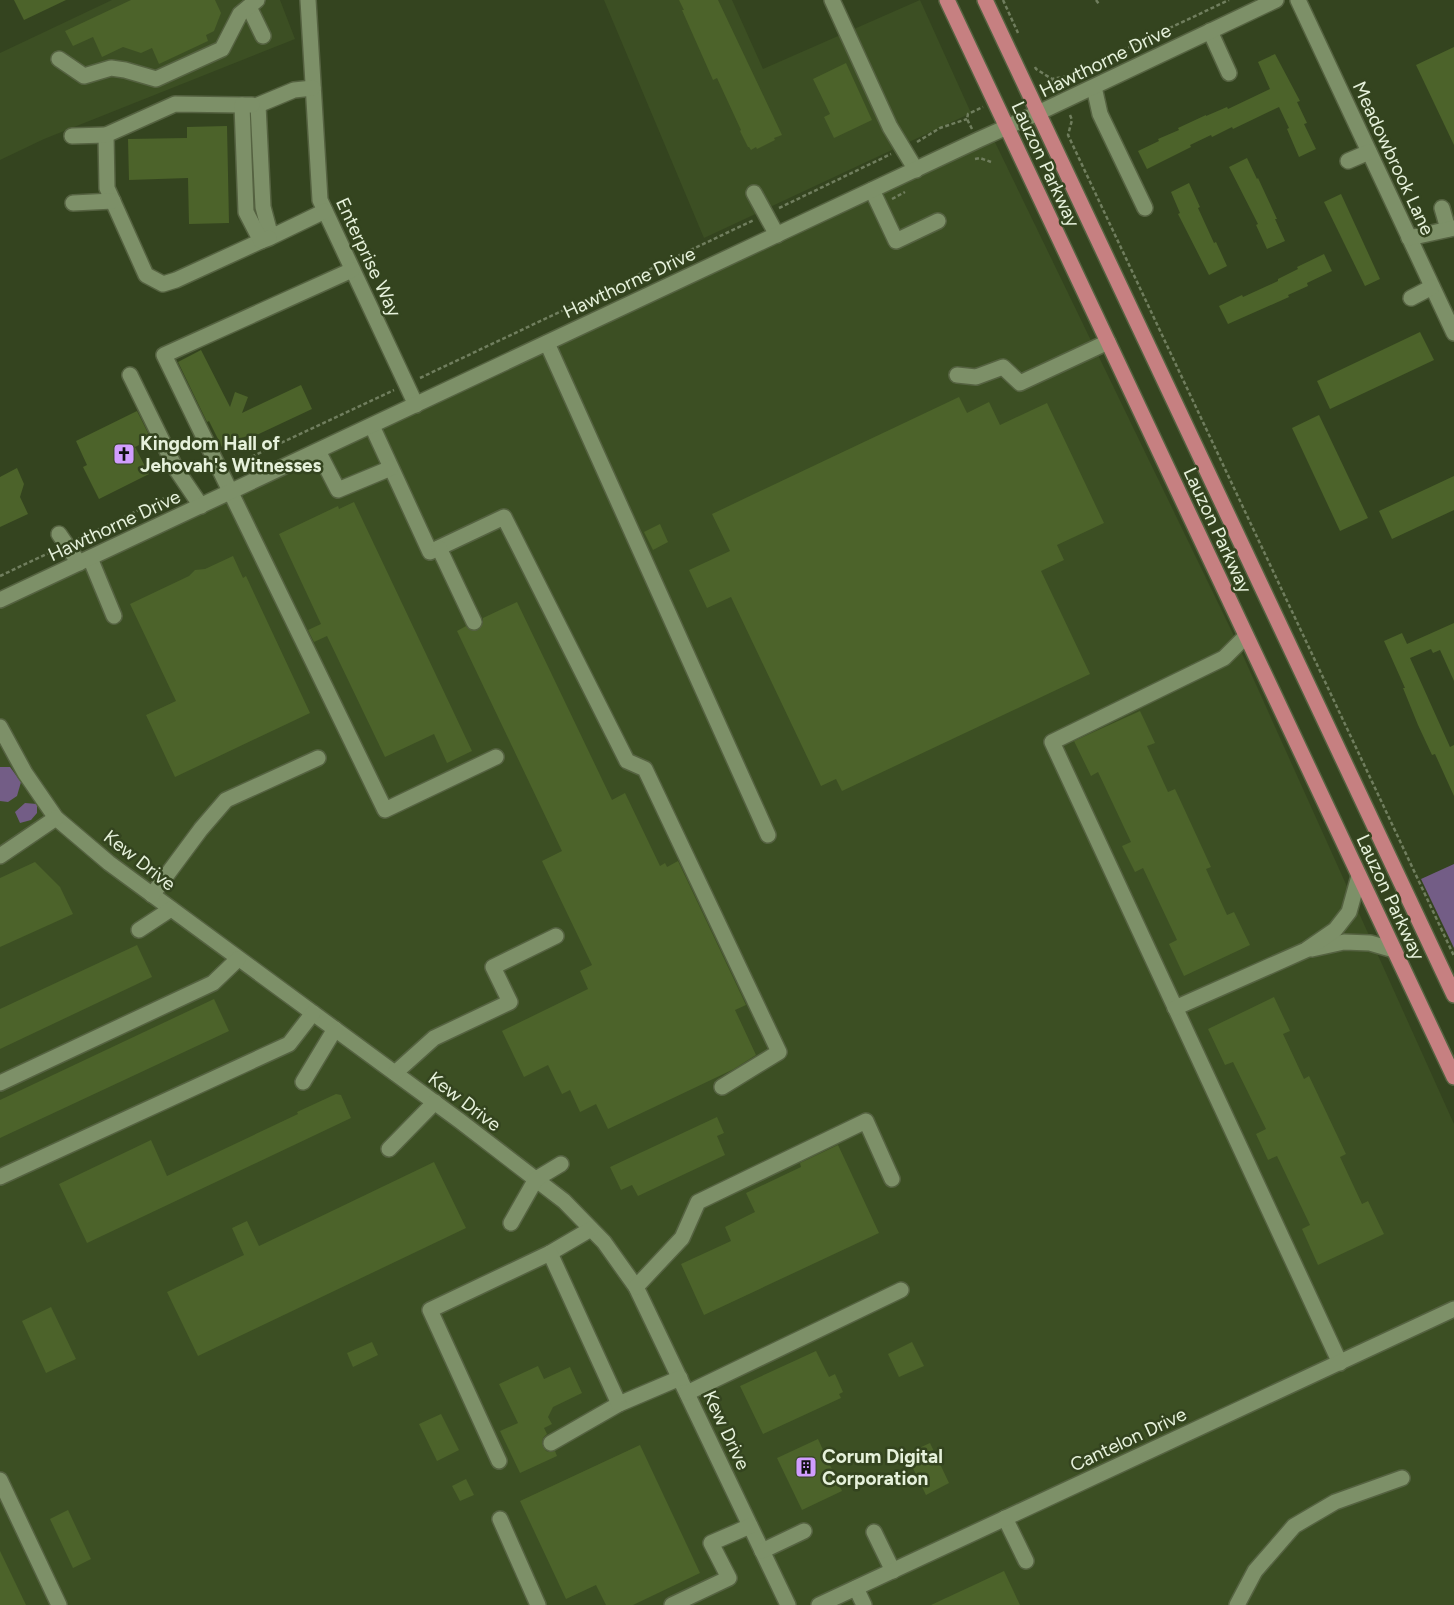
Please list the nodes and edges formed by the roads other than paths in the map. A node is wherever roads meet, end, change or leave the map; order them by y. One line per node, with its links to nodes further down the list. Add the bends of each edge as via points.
1 (308, 0): 13 (street, Enterprise Way)
2 (832, 0): 22 (street, via 890,127)
3 (947, 0): 17 (main road, Lauzon Parkway)
4 (985, 0): 16 (main road, Lauzon Parkway)
5 (1276, 0): 8 (street, Hawthorne Drive)
6 (1298, 0): 20 (street, Meadowbrook Lane)
7 (254, 2): 9 (street); 10 (street, via 240,14 222,49 156,79 111,68 84,76)
8 (1210, 31): 11 (street); 12 (street, Hawthorne Drive)
9 (263, 36)
10 (59, 59)
11 (1229, 73)
12 (1094, 87): 16 (street, Hawthorne Drive); 27 (street, via 1100,114)
13 (313, 88): 15 (street, via 294,90); 29 (street, Enterprise Way, via 320,200)
14 (242, 105): 15 (street); 18 (street, via 175,104); 34 (street, via 246,212)
15 (258, 105): 34 (street)
16 (1038, 114): 17 (street, Hawthorne Drive); 71 (main road, Lauzon Parkway)
17 (1006, 127): 22 (street, Hawthorne Drive); 39 (main road, Lauzon Parkway)
18 (106, 135): 19 (street); 25 (street, via 107,188)
19 (72, 136)
20 (1369, 152): 21 (street); 33 (street, Meadowbrook Lane)
21 (1348, 161)
22 (916, 170): 23 (street, Hawthorne Drive)
23 (872, 190): 30 (street, via 896,241); 32 (street, Hawthorne Drive)
24 (754, 193): 32 (street)
25 (113, 202): 26 (street); 34 (street, via 146,275 164,284)
26 (73, 203)
27 (1145, 208)
28 (1442, 208): 31 (street)
29 (325, 211): 34 (street); 35 (street, Enterprise Way)
30 (938, 221)
31 (1451, 229): 33 (street)
32 (777, 235): 40 (street, Hawthorne Drive)
33 (1410, 238): 36 (street, Meadowbrook Lane)
34 (266, 239)
35 (352, 270): 43 (street, Enterprise Way); 47 (street, via 164,355)
36 (1432, 288): 37 (street); 38 (street, Meadowbrook Lane)
37 (1410, 298)
38 (1454, 334)
39 (1108, 342): 42 (street, via 1020,383 1003,367 976,377); 55 (main road, Lauzon Parkway)
40 (547, 343): 43 (street, Hawthorne Drive); 61 (street)
41 (130, 375): 48 (street, via 176,469)
42 (957, 375)
43 (416, 405): 44 (street, Hawthorne Drive)
44 (372, 426): 45 (street, Hawthorne Drive); 46 (street)
45 (318, 451): 46 (street, via 338,490); 47 (street, Hawthorne Drive)
46 (391, 468): 50 (street, via 430,552)
47 (231, 491): 48 (street, Hawthorne Drive); 58 (street, via 385,810)
48 (201, 506): 51 (street, Hawthorne Drive)
49 (59, 534): 51 (street)
50 (440, 548): 54 (street); 79 (street, via 504,517 627,762 645,769 778,1052)
51 (85, 560): 52 (street, Hawthorne Drive); 53 (street)
52 (0, 600)
53 (114, 616)
54 (474, 622)
55 (1246, 636): 63 (main road, Lauzon Parkway); 72 (street, via 1224,658 1052,742)
56 (0, 727): 57 (street, Kew Drive)
57 (5, 747): 60 (street, Kew Drive)
58 (496, 757)
59 (318, 758): 64 (street, via 226,800)
60 (56, 818): 62 (street); 64 (street, Kew Drive, via 109,864)
61 (768, 835)
62 (0, 856)
63 (1359, 876): 68 (street, via 1349,912 1335,930); 69 (main road, Lauzon Parkway)
64 (152, 895): 65 (street, Kew Drive)
65 (171, 909): 66 (street); 70 (street, Kew Drive)
66 (139, 930)
67 (556, 936): 75 (street, via 493,967 510,1002 434,1038)
68 (1306, 950): 69 (street, via 1344,942 1370,943); 72 (street)
69 (1394, 950): 76 (main road, Lauzon Parkway)
70 (238, 959): 73 (street, Kew Drive); 78 (street, via 213,983)
71 (1454, 995)
72 (1175, 1008): 92 (street)
73 (313, 1013): 74 (street, Kew Drive); 83 (street, via 289,1044)
74 (335, 1029): 75 (street, Kew Drive); 77 (street)
75 (395, 1073): 80 (street, Kew Drive)
76 (1454, 1077)
77 (303, 1082)
78 (0, 1083)
79 (722, 1087)
80 (435, 1102): 81 (street); 84 (street, Kew Drive)
81 (390, 1149)
82 (561, 1164): 84 (street)
83 (0, 1176)
84 (536, 1179): 86 (street); 87 (street, Kew Drive, via 564,1201)
85 (892, 1179): 89 (street, via 866,1121 698,1202 682,1238)
86 (511, 1223)
87 (591, 1229): 88 (street); 89 (street, Kew Drive)
88 (550, 1253): 95 (street); 97 (street, via 430,1310)
89 (636, 1287): 93 (street, Kew Drive)
90 (901, 1290): 94 (street)
91 (1454, 1309): 92 (street, Cantelon Drive)
92 (1340, 1362): 100 (street, Cantelon Drive)
93 (680, 1378): 94 (street, Kew Drive); 95 (street)
94 (687, 1393): 102 (street, Kew Drive)
95 (619, 1404): 96 (street)
96 (552, 1443)
97 (498, 1461)
98 (1402, 1478): 115 (street, via 1335,1502 1294,1526 1255,1571)
99 (0, 1480): 109 (street)
100 (1005, 1518): 106 (street); 107 (street, Cantelon Drive)
101 (500, 1519): 110 (street)
102 (750, 1526): 105 (street, Kew Drive); 111 (street, via 711,1543 728,1578)
103 (804, 1531): 105 (street)
104 (874, 1532): 107 (street)
105 (762, 1551): 112 (street, Kew Drive)
106 (1026, 1561)
107 (893, 1571): 108 (street, Cantelon Drive)
108 (856, 1588): 113 (street, Cantelon Drive); 114 (street)
109 (59, 1605)
110 (538, 1605)
111 (672, 1605)
112 (788, 1605)
113 (819, 1605)
114 (864, 1605)
115 (1237, 1605)

